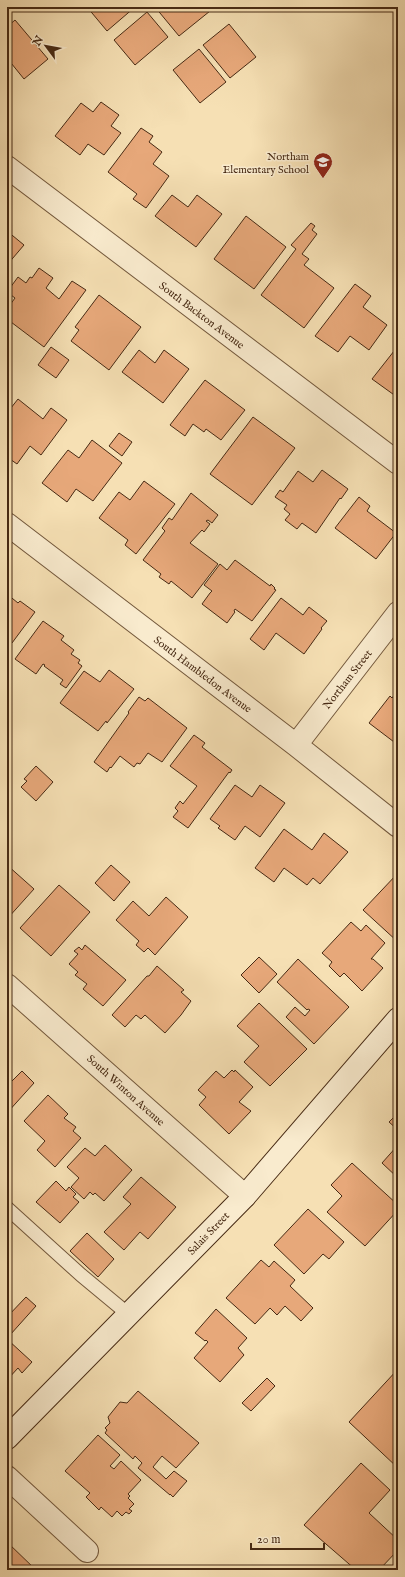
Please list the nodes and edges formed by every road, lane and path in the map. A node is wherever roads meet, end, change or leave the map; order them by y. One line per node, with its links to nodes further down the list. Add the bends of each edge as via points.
1 (7, 167): 2 (street, South Backton Avenue)
2 (398, 463)
3 (7, 524): 5 (street, South Hambledon Avenue)
4 (398, 613): 5 (street, Northam Street)
5 (296, 745): 6 (street, South Hambledon Avenue)
6 (398, 826)
7 (7, 985): 9 (street, South Winton Avenue)
8 (398, 1019): 9 (street, Salais Street)
9 (244, 1196): 11 (street, Salais Street)
10 (7, 1208): 11 (lane)
11 (128, 1314): 12 (street, Salais Street)
12 (7, 1438)
13 (7, 1476): 14 (street)
14 (87, 1551)

